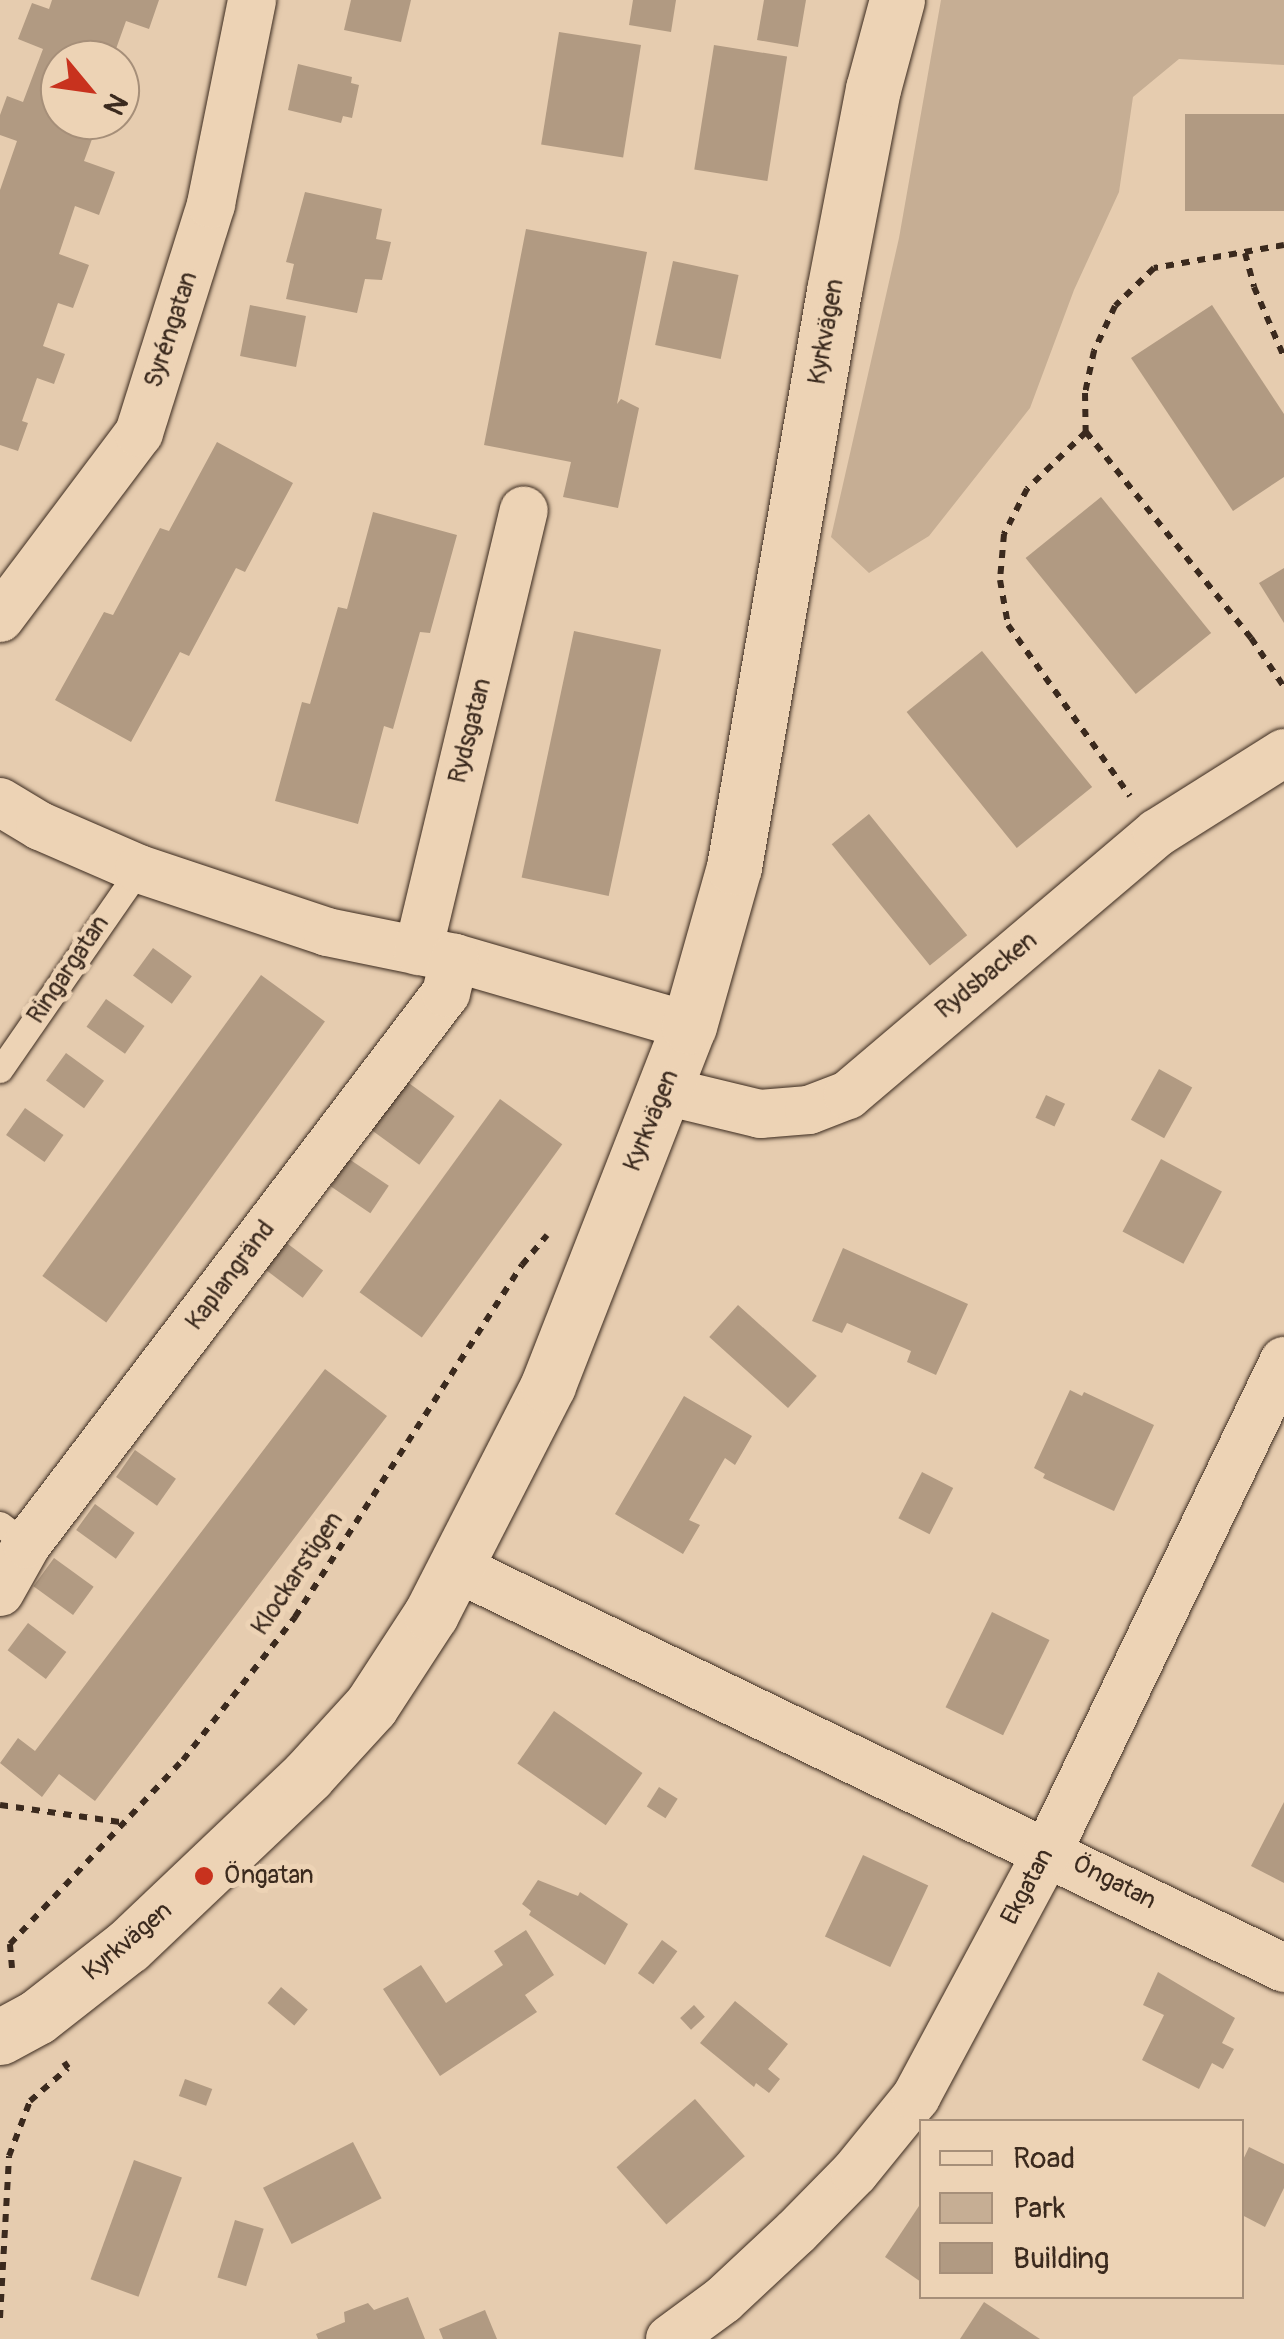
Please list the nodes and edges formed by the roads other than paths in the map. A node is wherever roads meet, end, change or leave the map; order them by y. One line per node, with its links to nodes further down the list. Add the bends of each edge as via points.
1 (252, 0): 4 (street, Syréngatan, via 212,204 140,432)
2 (897, 0): 9 (street, Kyrkvägen, via 834,291 734,867)
3 (524, 511): 8 (street, Rydsgatan)
4 (0, 618)
5 (1284, 753): 11 (street, Rydsbacken, via 1158,832 848,1096 809,1110 760,1114)
6 (0, 802): 7 (street)
7 (138, 869): 8 (street, via 327,932); 10 (lane, Ringargatan)
8 (437, 954): 9 (street); 13 (street, Kaplangränd, via 446,993)
9 (689, 1026): 11 (street, Kyrkvägen)
10 (0, 1070)
11 (665, 1091): 14 (street, Kyrkvägen, via 548,1385)
12 (1284, 1361): 16 (street, Ekgatan)
13 (13, 1534): 15 (street, Kaplangränd)
14 (455, 1568): 16 (street, Öngatan); 18 (street, Kyrkvägen, via 371,1706 307,1776 128,1946)
15 (0, 1592)
16 (1048, 1850): 17 (street, Öngatan); 19 (street, Ekgatan, via 916,2097 796,2232)
17 (1284, 1968)
18 (0, 2037)
19 (670, 2339)

